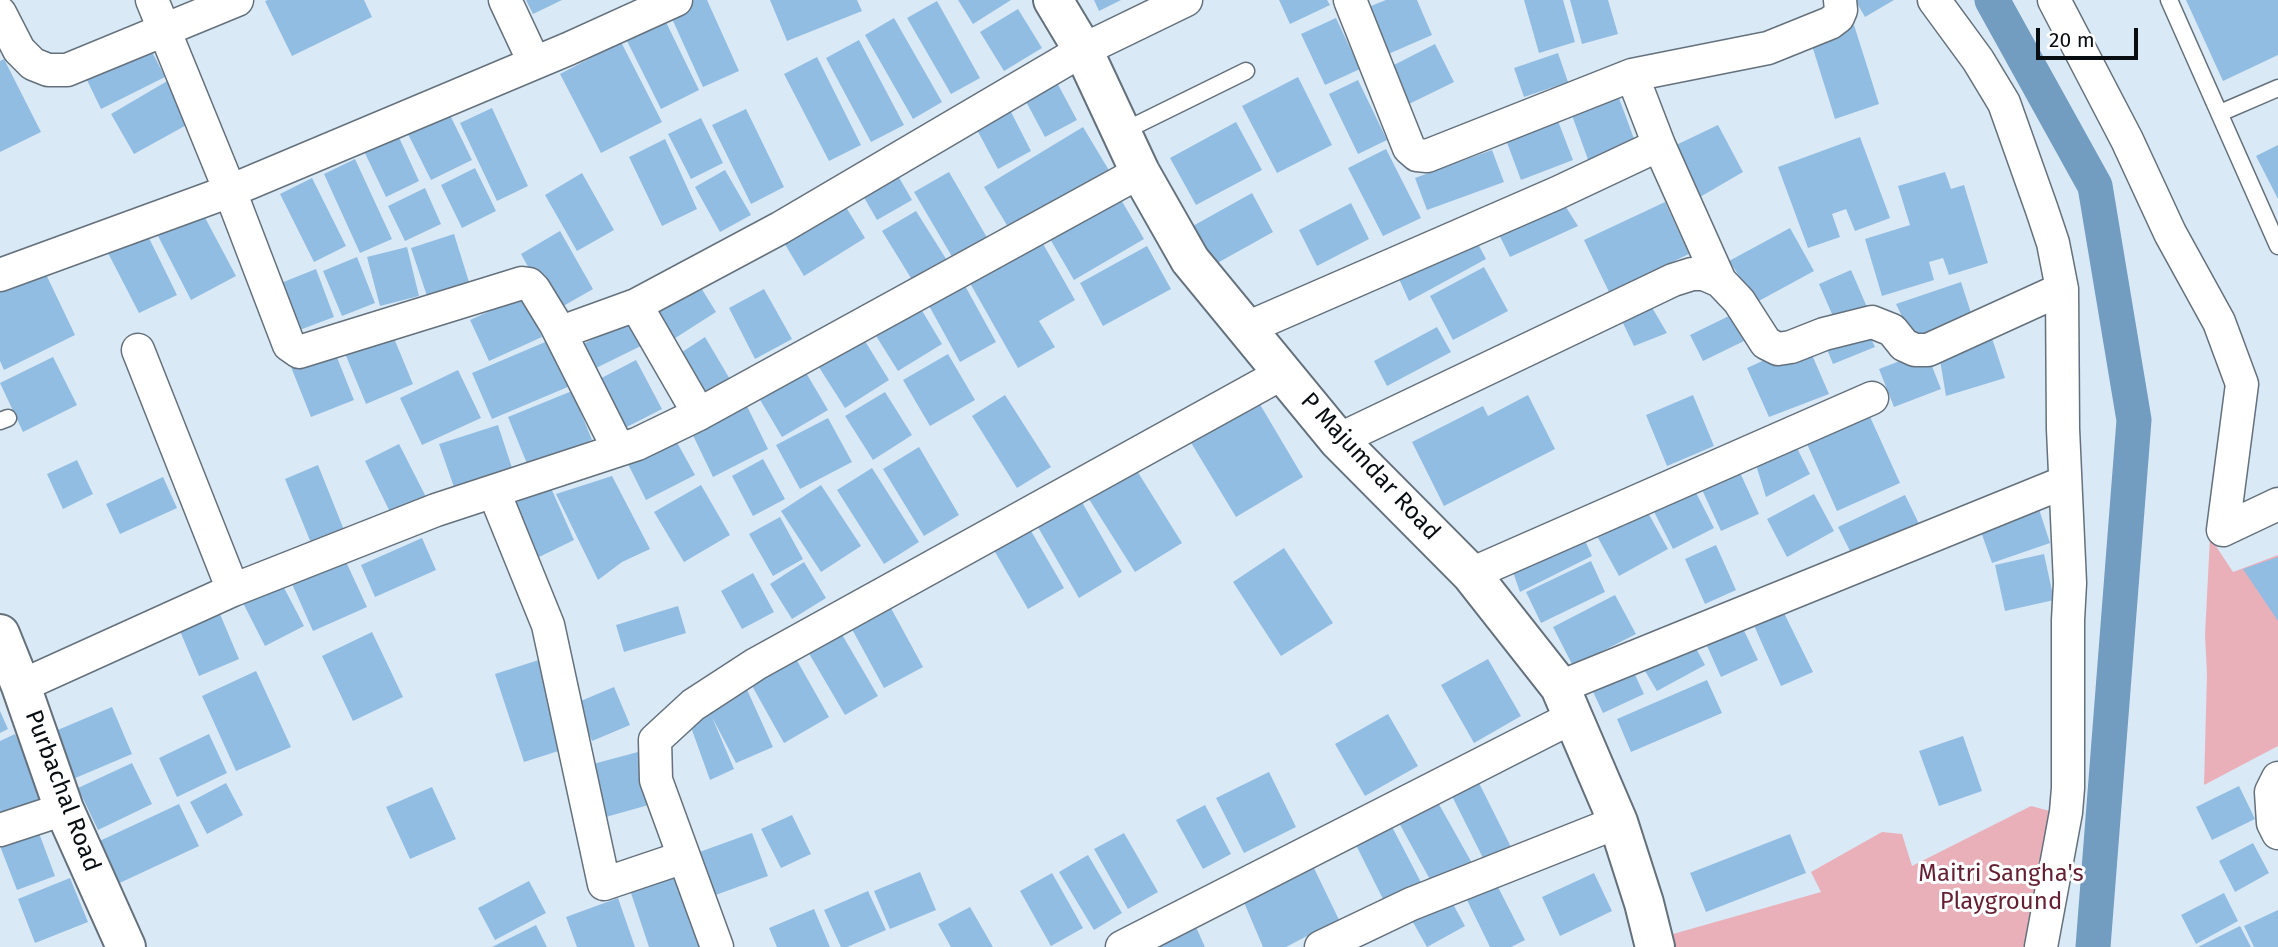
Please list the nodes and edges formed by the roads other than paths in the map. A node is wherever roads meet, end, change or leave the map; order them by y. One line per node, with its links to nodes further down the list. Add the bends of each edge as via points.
1 (152, 0): 13 (street)
2 (237, 0): 13 (street)
3 (505, 0): 16 (street)
4 (676, 0): 16 (street)
5 (1053, 0): 14 (street, P Majumdar Road)
6 (1186, 0): 14 (street)
7 (1350, 0): 18 (street, via 1409,148 1417,155 1427,156)
8 (1840, 0): 18 (street, via 1838,17 1830,23 1768,48)
9 (1934, 0): 28 (street, via 2004,103 2053,243)
10 (2054, 0): 40 (street, via 2219,322 2242,384 2223,530)
11 (2169, 0): 20 (lane)
12 (0, 13): 15 (street)
13 (166, 30): 15 (street, via 67,70 48,70); 24 (street)
14 (1083, 50): 21 (street, P Majumdar Road); 29 (street, via 780,228)
15 (10, 54)
16 (534, 62): 24 (street)
17 (1246, 71): 21 (lane)
18 (1632, 75): 22 (street)
19 (2278, 88): 20 (lane)
20 (2220, 113): 25 (lane)
21 (1122, 132): 23 (street, P Majumdar Road)
22 (1659, 145): 27 (street); 31 (street)
23 (1140, 172): 31 (street, P Majumdar Road, via 1190,260); 35 (street)
24 (230, 191): 26 (street); 30 (street, via 293,350 385,327 522,283 534,289)
25 (2278, 246)
26 (0, 275)
27 (1720, 281): 28 (street, via 1766,343 1779,349 1872,322 1892,330 1904,345 1928,350); 36 (street, via 1704,274 1673,280)
28 (2062, 289): 38 (street)
29 (636, 305): 30 (street, via 567,330); 35 (street)
30 (556, 325): 37 (street)
31 (1247, 328): 33 (street, P Majumdar Road)
32 (138, 350): 42 (street)
33 (1283, 373): 36 (street, P Majumdar Road); 51 (street, via 756,664 693,705 654,740 656,780)
34 (1872, 398): 41 (street)
35 (699, 414): 37 (street)
36 (1338, 440): 41 (street, P Majumdar Road)
37 (619, 450): 39 (street)
38 (2065, 482): 45 (street); 57 (street, via 2070,583 2068,788)
39 (494, 492): 42 (street, via 436,510); 51 (street, via 548,625 604,884)
40 (2278, 504)
41 (1471, 574): 45 (street, P Majumdar Road)
42 (233, 590): 44 (street)
43 (0, 634): 44 (street, Purbachal Road)
44 (21, 686): 47 (street, Purbachal Road)
45 (1566, 702): 48 (street, P Majumdar Road); 54 (street)
46 (2278, 778): 50 (street, via 2271,792)
47 (64, 809): 49 (street); 52 (street, Purbachal Road)
48 (1618, 822): 55 (street, via 1411,904); 56 (street, P Majumdar Road)
49 (0, 830)
50 (2278, 833)
51 (684, 857): 53 (street)
52 (126, 947)
53 (717, 947)
54 (1122, 947)
55 (1321, 947)
56 (1655, 947)
57 (2042, 947)

